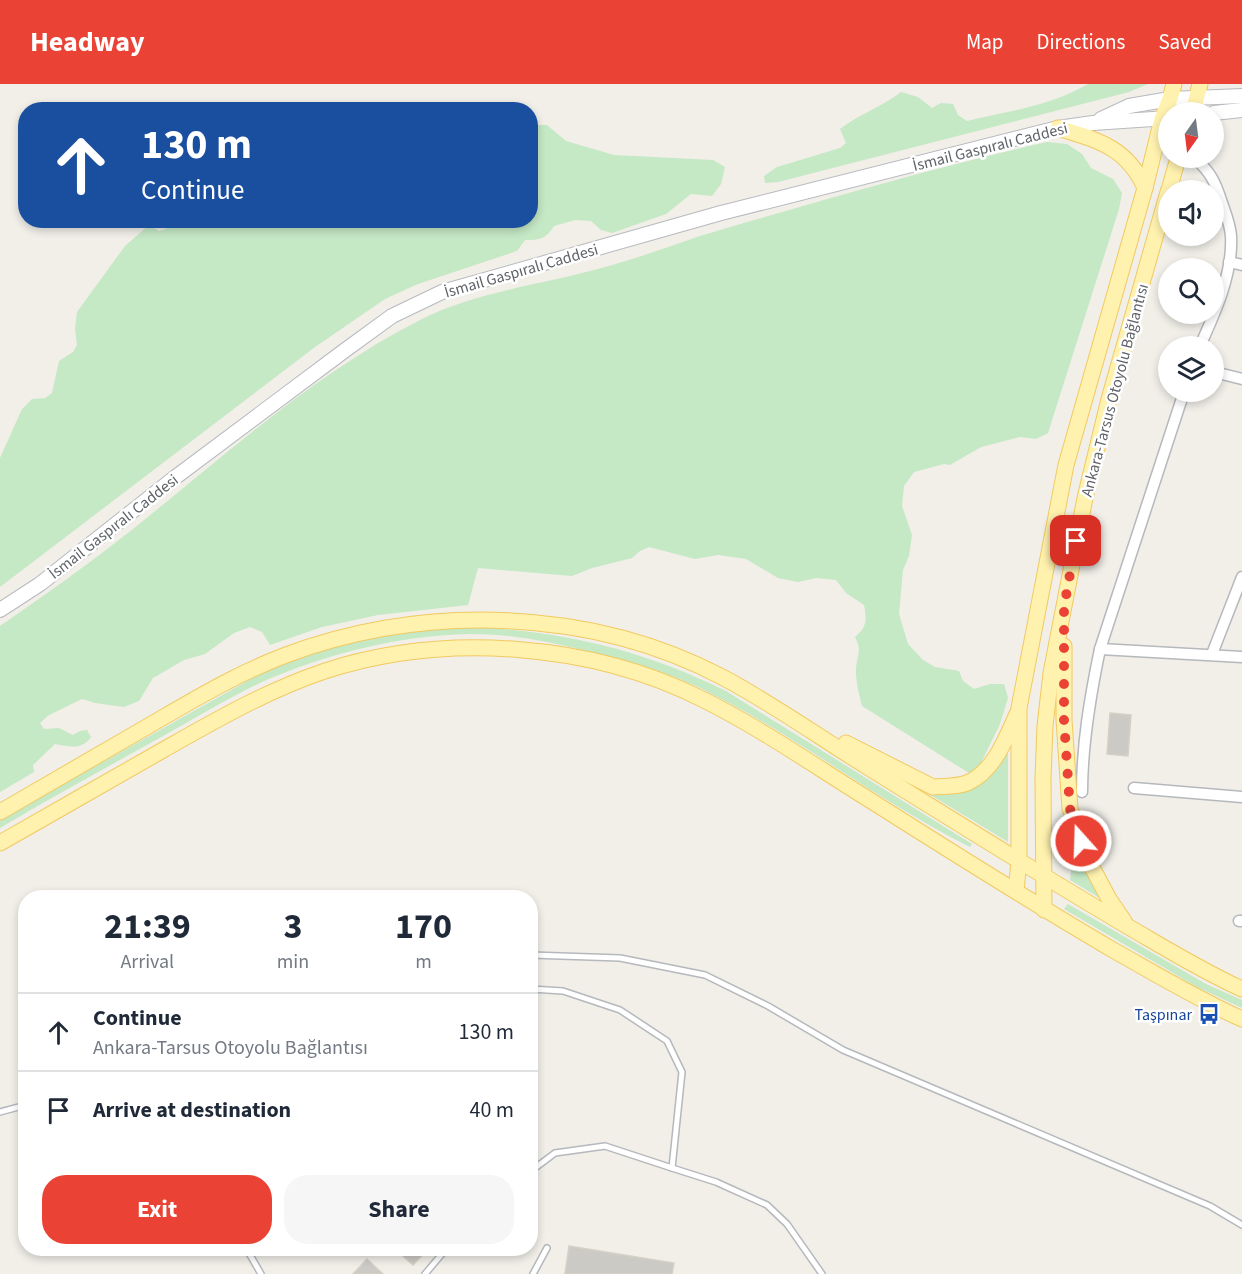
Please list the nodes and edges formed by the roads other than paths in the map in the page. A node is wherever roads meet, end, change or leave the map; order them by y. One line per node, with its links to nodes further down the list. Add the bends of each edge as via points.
1 (1172, 92): 3 (main road, İsmail Gaspıralı Caddesi); 7 (main road, İsmail Gaspıralı Caddesi)
2 (1242, 96): 3 (main road, İsmail Gaspıralı Caddesi)
3 (1197, 98)
4 (1242, 110): 5 (main road)
5 (1224, 112)
6 (1158, 119): 7 (main road, İsmail Gaspıralı Caddesi)
7 (1093, 123): 8 (main road, İsmail Gaspıralı Caddesi)
8 (1058, 128): 11 (main road, via 1105,143 1117,151 1138,172); 21 (main road, İsmail Gaspıralı Caddesi, via 721,213 442,292 392,316 172,479 40,584)
9 (1158, 142): 11 (main road, Ankara-Tarsus Otoyolu Bağlantısı)
10 (1206, 168): 13 (street, via 1228,221)
11 (1144, 188): 26 (main road, Ankara-Tarsus Otoyolu Bağlantısı, via 1066,465)
12 (1158, 229): 20 (main road, Ankara-Tarsus Otoyolu Bağlantısı, via 1109,399)
13 (1229, 262): 14 (street); 15 (street, via 1218,306)
14 (1242, 265)
15 (1204, 336)
16 (1224, 374): 17 (street)
17 (1242, 379)
18 (1181, 402): 22 (street)
19 (1242, 577): 23 (street)
20 (1064, 607): 33 (main road, Ankara-Tarsus Otoyolu Bağlantısı, via 1045,726); 36 (main road, via 1064,720 1070,809 1093,869)
21 (0, 610)
22 (1100, 649): 23 (street); 28 (street, via 1082,758)
23 (1212, 654): 24 (street)
24 (1242, 657)
25 (750, 693): 26 (main road, via 933,787 966,783 979,776 1000,751); 30 (main road, via 672,656 594,632 498,621 427,622 311,647 238,675); 32 (main road)
26 (1019, 708): 32 (main road, Ankara-Tarsus Otoyolu Bağlantısı)
27 (1134, 788): 29 (street)
28 (1082, 792)
29 (1242, 797)
30 (0, 812)
31 (0, 843): 34 (main road, via 225,715 284,687 328,670 401,655 496,649 592,660 649,676 698,696)
32 (1019, 861): 33 (main road); 34 (main road, Ankara-Tarsus Otoyolu Bağlantısı)
33 (1043, 877): 35 (main road, Ankara-Tarsus Otoyolu Bağlantısı); 36 (main road)
34 (1016, 891): 35 (main road)
35 (1044, 910): 40 (main road, via 1184,991)
36 (1127, 926): 39 (main road)
37 (538, 955): 45 (lane, via 620,958 705,975 843,1050 1209,1206)
38 (538, 989): 44 (lane, via 563,991 620,1010 667,1041 682,1072)
39 (1242, 989)
40 (1242, 1018)
41 (18, 1107): 42 (lane)
42 (0, 1112)
43 (538, 1165): 44 (lane, via 555,1153 605,1146)
44 (672, 1168): 52 (lane, via 767,1205 787,1224)
45 (1242, 1225)
46 (547, 1248): 51 (lane)
47 (251, 1256): 49 (lane)
48 (440, 1256): 50 (lane)
49 (261, 1274)
50 (425, 1274)
51 (533, 1274)
52 (822, 1274)

